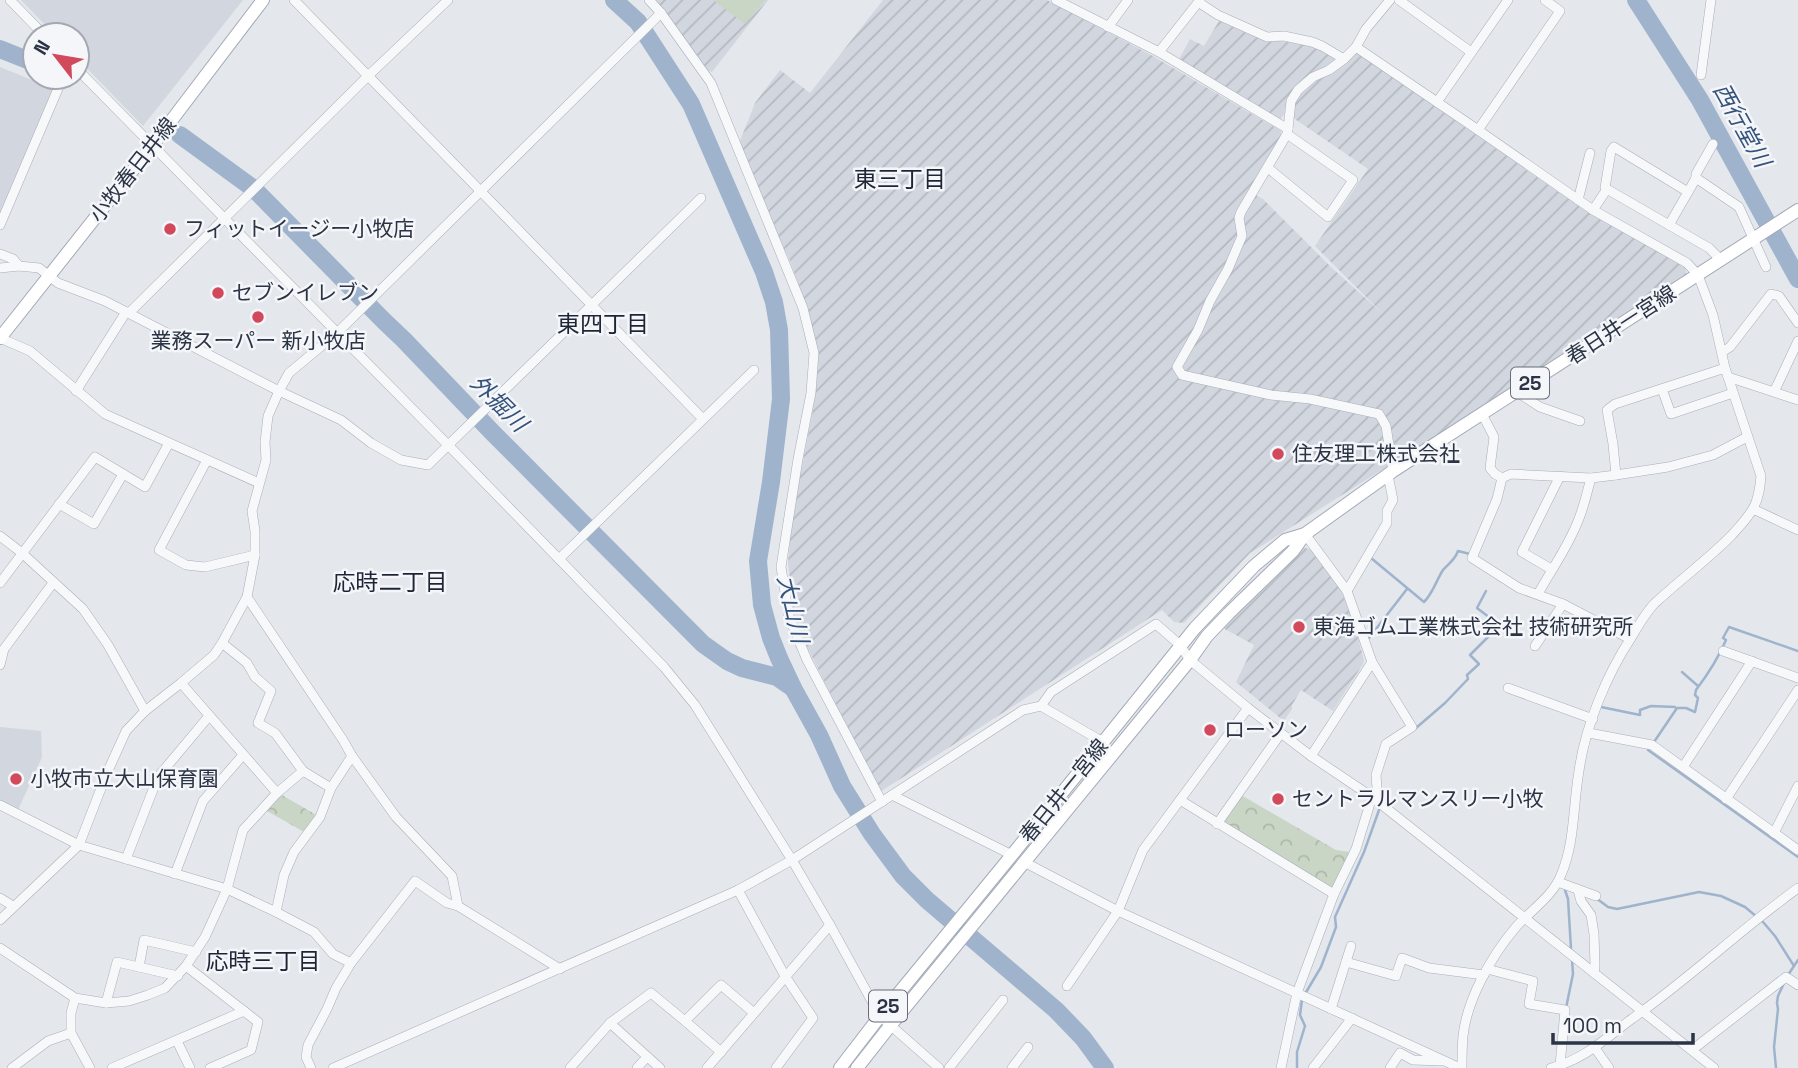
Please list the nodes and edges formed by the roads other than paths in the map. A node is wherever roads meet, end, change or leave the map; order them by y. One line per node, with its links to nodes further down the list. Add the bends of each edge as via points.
1 (10, 0): 15 (street)
2 (263, 0): 29 (main road, 小牧春日井線)
3 (294, 0): 22 (street)
4 (448, 0): 22 (street)
5 (649, 0): 14 (street)
6 (1128, 0): 16 (street)
7 (1390, 0): 17 (street)
8 (1399, 0): 19 (street)
9 (1545, 0): 26 (street, via 1560,11)
10 (1711, 0): 21 (street)
11 (1199, 1): 18 (street); 20 (street, via 1267,37 1312,42)
12 (1063, 2): 16 (street)
13 (1503, 2): 19 (street)
14 (661, 13): 34 (street); 129 (street, via 711,83 803,308 814,353 782,567 789,617)
15 (30, 21)
16 (1108, 27): 18 (street)
17 (1356, 47): 20 (street); 25 (street)
18 (1159, 52): 27 (street)
19 (1471, 52): 25 (street)
20 (1344, 59): 27 (street, via 1298,90 1291,102)
21 (1701, 75)
22 (368, 76): 34 (street); 40 (street)
23 (91, 83): 29 (street)
24 (57, 91): 41 (street)
25 (1437, 102): 26 (street)
26 (1478, 130): 37 (street)
27 (1287, 132): 31 (street); 31 (street, via 1353,180 1328,217)
28 (1713, 144): 32 (street)
29 (152, 146): 40 (street); 50 (main road, 小牧春日井線)
30 (1590, 153): 37 (street)
31 (1268, 169): 74 (street, via 1241,212 1241,236 1228,269 1177,367 1182,374 1271,395 1379,414 1386,426)
32 (1696, 178): 35 (street); 43 (street, via 1739,207)
33 (1607, 188): 35 (street, via 1614,147); 39 (street); 42 (street)
34 (481, 190): 51 (street); 54 (street)
35 (1688, 192): 42 (street)
36 (701, 198): 51 (street)
37 (1578, 200): 39 (street)
38 (1798, 210): 43 (main road, 春日井一宮線 / 25)
39 (1593, 211): 49 (street, via 1687,263)
40 (224, 219): 52 (street); 54 (street)
41 (0, 225)
42 (1670, 225): 45 (street)
43 (1755, 238): 45 (main road, 春日井一宮線 / 25); 47 (street)
44 (0, 254): 46 (street)
45 (1721, 260): 49 (main road, 春日井一宮線 / 25)
46 (19, 265): 48 (street); 50 (street, via 39,268)
47 (1766, 267)
48 (0, 268)
49 (1698, 275): 57 (street); 63 (main road, 春日井一宮線 / 25)
50 (50, 276): 52 (street); 55 (main road, 小牧春日井線)
51 (592, 305): 68 (street); 72 (street)
52 (127, 312): 61 (street); 62 (street)
53 (1798, 323): 57 (street, via 1779,296 1771,295)
54 (337, 333): 62 (street, via 289,373); 72 (street)
55 (0, 338): 61 (street, via 30,351)
56 (1798, 341): 64 (street)
57 (1722, 352): 59 (street)
58 (754, 370): 68 (street)
59 (1727, 372): 60 (street); 64 (street); 65 (street)
60 (1662, 389): 65 (street, via 1671,414); 76 (street, via 1615,404 1607,411)
61 (76, 391): 71 (street, via 105,414)
62 (279, 391): 72 (street, via 341,420 401,460 428,465); 80 (street, via 268,416 266,460)
63 (1517, 392): 67 (main road, 春日井一宮線 / 25); 69 (street, via 1540,407)
64 (1774, 392): 66 (street)
65 (1733, 393): 70 (street)
66 (1798, 400)
67 (1482, 414): 74 (main road, 春日井一宮線 / 25); 78 (street, via 1494,437 1490,468)
68 (703, 419): 88 (street)
69 (1580, 421)
70 (1747, 437): 76 (street, via 1713,455); 82 (street, via 1761,476)
71 (169, 443): 73 (street); 75 (street, via 145,487)
72 (448, 445): 88 (street)
73 (207, 460): 80 (street); 87 (street, via 159,550 186,565 205,567)
74 (1391, 473): 84 (main road, 春日井一宮線 / 25); 92 (street, via 1393,500 1387,523)
75 (123, 474): 81 (street, via 95,457); 81 (street, via 94,524)
76 (1616, 475): 79 (street)
77 (1560, 476): 78 (street, via 1511,474); 79 (street); 89 (street, via 1522,552)
78 (1502, 478): 93 (street, via 1472,558 1519,588)
79 (1591, 478): 89 (street, via 1578,520)
80 (259, 483): 87 (street, via 252,511)
81 (59, 504): 86 (street)
82 (1753, 509): 83 (street); 96 (street, via 1716,551 1653,605)
83 (1798, 530)
84 (1305, 534): 92 (street); 98 (main road, 春日井一宮線 / 25, via 1285,540 1254,566); 101 (main road, 春日井一宮線 / 25, via 1207,636)
85 (0, 536): 86 (street)
86 (22, 553): 90 (street); 91 (street)
87 (255, 555): 94 (street)
88 (559, 559): 137 (street, via 695,705)
89 (1551, 569): 93 (street)
90 (0, 583)
91 (53, 583): 104 (street, via 4,649); 111 (street, via 83,609)
92 (1347, 591): 102 (street)
93 (1538, 594): 95 (street)
94 (247, 597): 97 (street); 119 (street)
95 (1563, 604): 96 (street); 99 (street)
96 (1630, 639): 113 (street, via 1608,677)
97 (222, 643): 106 (street); 121 (street, via 271,691 258,723 275,733)
98 (1180, 645): 101 (street); 109 (street, via 1156,624 1051,692); 116 (main road, 春日井一宮線 / 25)
99 (1535, 646)
100 (1723, 651): 103 (street)
101 (1190, 660): 110 (street); 138 (main road, 春日井一宮線 / 25)
102 (1372, 662): 118 (street); 126 (street, via 1412,727 1386,744 1376,775)
103 (1752, 662): 105 (street); 120 (street)
104 (0, 665)
105 (1798, 678)
106 (181, 683): 111 (street); 112 (street)
107 (1508, 688): 113 (street)
108 (1798, 690): 127 (street)
109 (1041, 706): 116 (street); 125 (street, via 1023,710)
110 (1248, 708): 114 (street); 128 (street)
111 (145, 711): 133 (street, via 120,743)
112 (209, 716): 117 (street); 136 (street, via 158,777)
113 (1593, 719): 115 (street)
114 (1281, 733): 118 (street); 131 (street)
115 (1589, 733): 120 (street, via 1652,745); 140 (street, via 1579,768 1570,844)
116 (1103, 742): 135 (main road, 春日井一宮線 / 25)
117 (243, 755): 124 (street); 139 (street, via 203,801)
118 (1311, 756): 126 (street)
119 (352, 757): 123 (street); 149 (street, via 396,817 452,876)
120 (1683, 767): 127 (street)
121 (303, 771): 123 (street); 124 (street)
122 (1798, 786): 132 (street)
123 (331, 788): 151 (street, via 320,817 294,852)
124 (277, 793): 142 (street, via 243,830)
125 (892, 795): 129 (street); 135 (street)
126 (1375, 799): 145 (street); 152 (street)
127 (1726, 799): 132 (street)
128 (1180, 800): 131 (street); 150 (street, via 1143,850)
129 (879, 803): 137 (street)
130 (0, 805): 133 (street)
131 (1217, 824): 145 (street)
132 (1774, 833): 134 (street)
133 (79, 845): 136 (street); 148 (street)
134 (1798, 850)
135 (1012, 855): 177 (main road, 春日井一宮線 / 25)
136 (126, 859): 139 (street)
137 (792, 860): 143 (street); 154 (street)
138 (1024, 862): 150 (street); 181 (main road, 春日井一宮線 / 25)
139 (175, 874): 142 (street)
140 (1558, 882): 144 (street); 152 (street)
141 (1798, 888): 175 (street)
142 (227, 889): 151 (street); 157 (street)
143 (738, 890): 162 (street); 166 (street)
144 (1578, 890): 146 (street); 164 (street, via 1591,915)
145 (1334, 894): 169 (street)
146 (1596, 896)
147 (0, 898): 148 (street)
148 (13, 906): 153 (street)
149 (458, 906): 159 (street, via 415,881); 162 (street)
150 (1118, 911): 168 (street); 169 (street)
151 (276, 912): 159 (street, via 314,932 333,954)
152 (1525, 918): 163 (street); 164 (street)
153 (0, 920)
154 (830, 925): 166 (street); 177 (street)
155 (1351, 946): 158 (street)
156 (0, 948): 170 (street)
157 (196, 952): 160 (street); 161 (street, via 144,940)
158 (1346, 962): 163 (street, via 1396,976 1402,958 1429,968); 173 (street)
159 (351, 963): 196 (street, via 308,1045 306,1057)
160 (186, 966): 165 (street); 174 (street)
161 (139, 967): 165 (street); 172 (street, via 117,962)
162 (560, 969): 197 (street)
163 (1486, 972): 190 (street, via 1533,981 1529,1004 1565,1010); 211 (street, via 1467,1017)
164 (1594, 973): 175 (street)
165 (178, 976): 172 (street, via 148,995)
166 (785, 976): 176 (street); 202 (street, via 813,1018)
167 (1798, 985): 186 (street, via 1786,977)
168 (1067, 986)
169 (1297, 993): 173 (street); 208 (street)
170 (75, 998): 172 (street); 182 (street)
171 (1003, 1000): 206 (street)
172 (106, 1003)
173 (1331, 1009): 178 (street)
174 (244, 1011): 183 (street); 195 (street, via 258,1022 251,1050)
175 (1644, 1012): 185 (street); 186 (street)
176 (754, 1013): 179 (street, via 721,985); 187 (street)
177 (880, 1016): 181 (street); 203 (main road, 春日井一宮線 / 25)
178 (1352, 1018): 189 (street); 209 (street)
179 (685, 1021): 180 (street, via 651,993); 187 (street)
180 (610, 1023): 188 (street); 198 (street)
181 (890, 1026): 204 (main road, 春日井一宮線 / 25); 205 (street)
182 (71, 1033): 191 (street, via 48,1041); 192 (street)
183 (177, 1041): 193 (street); 194 (street)
184 (1028, 1047): 207 (street)
185 (1595, 1048): 190 (street); 212 (street)
186 (1692, 1050): 213 (street)
187 (720, 1052): 201 (street)
188 (647, 1057): 199 (street); 200 (street)
189 (1444, 1061): 210 (street, via 1413,1060 1400,1053); 211 (street)
190 (1559, 1067)
191 (12, 1068)
192 (90, 1068)
193 (112, 1068)
194 (190, 1068)
195 (210, 1068)
196 (311, 1068)
197 (333, 1068)
198 (569, 1068)
199 (637, 1068)
200 (660, 1068)
201 (707, 1068)
202 (776, 1068)
203 (840, 1068)
204 (857, 1068)
205 (939, 1068)
206 (949, 1068)
207 (1012, 1068)
208 (1281, 1068)
209 (1313, 1068)
210 (1391, 1068)
211 (1461, 1068)
212 (1609, 1068)
213 (1714, 1068)

